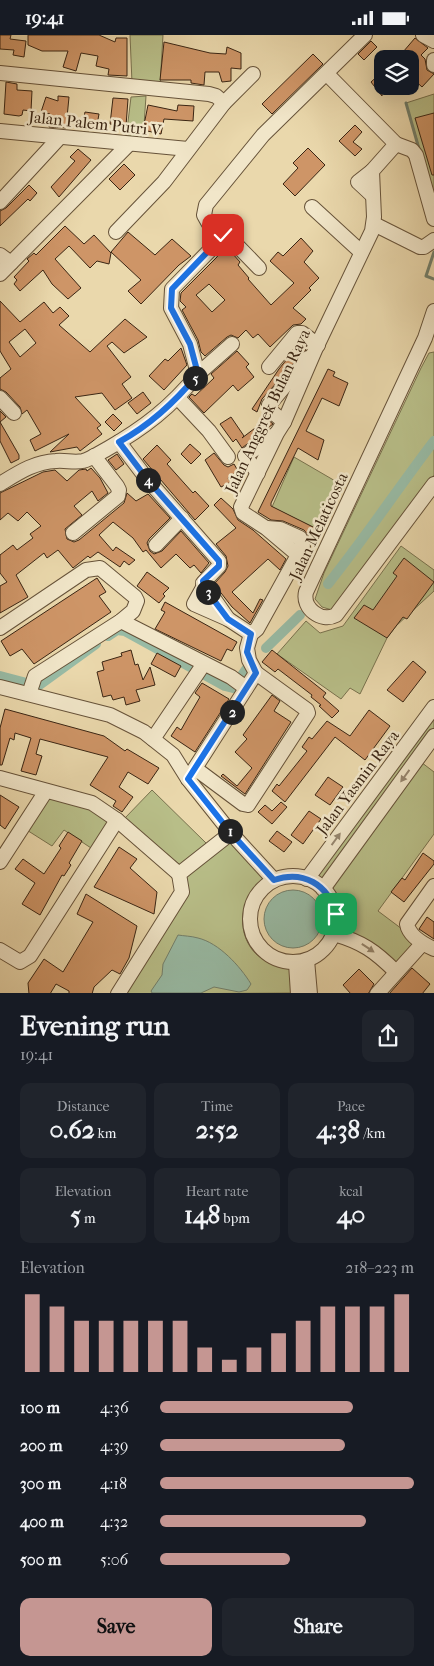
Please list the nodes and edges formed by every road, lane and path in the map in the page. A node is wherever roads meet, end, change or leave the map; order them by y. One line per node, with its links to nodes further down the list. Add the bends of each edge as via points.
1 (365, 35): 7 (street)
2 (423, 35): 3 (street)
3 (434, 41)
4 (434, 60): 5 (street)
5 (434, 65)
6 (0, 73): 9 (street, via 209,94)
7 (326, 73): 12 (street); 22 (street, via 263,135 206,205 205,220)
8 (253, 74): 9 (street)
9 (224, 103): 14 (street)
10 (0, 131): 11 (street, Jalan Palem Putri V)
11 (59, 138): 13 (street, Jalan Palem Putri V); 16 (street)
12 (396, 144): 19 (street, via 416,155); 20 (street, Jalan Anggrek Bulan Raya, via 372,171)
13 (128, 145): 14 (street, Jalan Palem Putri V); 25 (street)
14 (188, 149): 21 (street, via 164,182)
15 (0, 182): 16 (street)
16 (15, 187): 17 (street)
17 (0, 202)
18 (312, 207): 24 (street)
19 (434, 219)
20 (374, 224): 23 (street, via 420,247); 24 (street, Jalan Anggrek Bulan Raya)
21 (116, 232)
22 (217, 238): 26 (street, via 228,236); 33 (street, via 172,289 171,308 190,344)
23 (434, 240)
24 (362, 253): 31 (street, Jalan Anggrek Bulan Raya)
25 (5, 259): 27 (street)
26 (259, 268)
27 (0, 274)
28 (434, 311): 29 (street, Jalan Melaticosta)
29 (429, 341): 42 (street, Jalan Melaticosta, via 306,592 307,605 315,614 325,618 336,615)
30 (232, 344): 33 (street)
31 (316, 348): 32 (street, via 302,333 297,333); 37 (street, Jalan Anggrek Bulan Raya); 37 (street, via 270,405)
32 (269, 367)
33 (198, 374): 35 (street)
34 (0, 398): 36 (street)
35 (178, 398): 38 (street); 40 (street)
36 (14, 413)
37 (281, 428): 48 (street, Jalan Anggrek Bulan Raya, via 241,510 298,555 257,629)
38 (119, 442): 39 (street); 43 (street)
39 (94, 456): 41 (street, via 84,461 45,461); 44 (street, via 119,490 118,496)
40 (228, 457)
41 (0, 484)
42 (434, 484)
43 (182, 518): 45 (street); 48 (street, via 220,564 203,585 228,619)
44 (73, 533)
45 (156, 545)
46 (121, 621): 47 (street, via 133,611 137,601 96,567 86,570); 49 (street); 53 (street, via 35,676)
47 (0, 628)
48 (251, 634): 50 (street, via 247,652)
49 (200, 670): 52 (street, via 231,677); 56 (street)
50 (256, 673): 52 (street); 57 (street, via 307,710 288,747 248,805)
51 (0, 687): 53 (street)
52 (244, 687): 57 (street)
53 (31, 689): 56 (street, via 110,715)
54 (434, 707): 64 (street, Jalan Yasmin Raya, one-way to 54)
55 (434, 736): 67 (street, one-way to 67)
56 (153, 739): 57 (street)
57 (192, 774): 61 (street)
58 (0, 778): 59 (street)
59 (46, 791): 60 (street, via 92,803); 62 (street)
60 (117, 820): 63 (street); 70 (street, via 30,956 20,962)
61 (231, 833): 63 (street); 65 (street)
62 (0, 862)
63 (179, 874): 73 (street, via 182,892)
64 (308, 879): 65 (street, via 290,876); 67 (street)
65 (274, 880): 71 (street, via 252,903 252,935 270,956 285,962)
66 (434, 886): 69 (street, via 407,923 411,933)
67 (323, 889): 68 (street, via 330,897 336,914)
68 (334, 934): 71 (street, via 323,951); 72 (street, one-way to 72, via 369,947)
69 (428, 946): 72 (street)
70 (0, 950)
71 (301, 961): 74 (street); 75 (street)
72 (396, 972): 76 (street)
73 (118, 993)
74 (298, 993)
75 (310, 993)
76 (377, 993)

